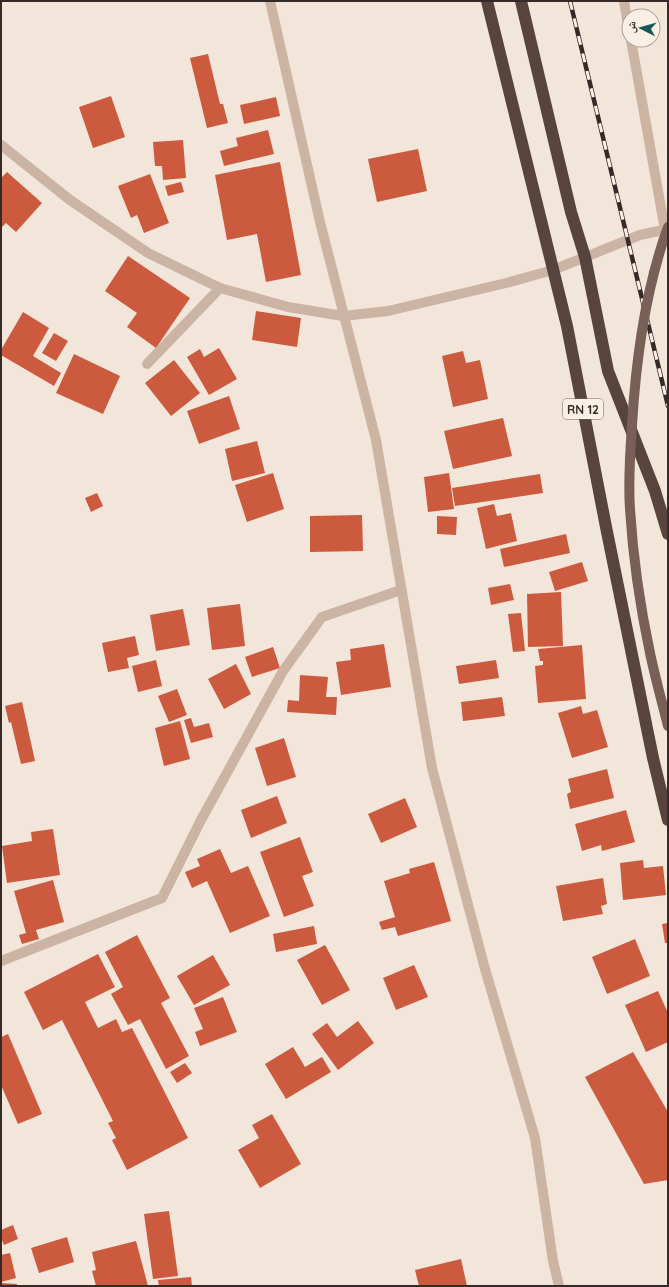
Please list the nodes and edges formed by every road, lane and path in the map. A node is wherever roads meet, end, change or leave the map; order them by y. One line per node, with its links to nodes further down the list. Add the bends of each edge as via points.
1 (270, 1): 10 (street)
2 (487, 1): 8 (highway, RN 12)
3 (521, 1): 7 (highway, RN 12, via 571,212)
4 (633, 48): 6 (street)
5 (1, 145): 9 (street, via 70,200 148,253)
6 (667, 231): 7 (street, via 640,235); 14 (main road, bridge, via 652,280 640,340 629,468 630,508 640,601)
7 (585, 257): 8 (street); 12 (highway, RN 12, via 608,371 655,491)
8 (553, 270): 10 (street, via 388,311); 15 (highway, RN 12, via 567,326 653,758)
9 (220, 288): 10 (street, via 288,307); 11 (street)
10 (343, 316): 13 (street, via 376,440)
11 (147, 364)
12 (668, 534)
13 (401, 590): 16 (street, via 322,617 283,671 201,820 162,898); 17 (street, via 432,768 485,969 535,1138)
14 (668, 726)
15 (668, 820)
16 (1, 961)
17 (559, 1286)

